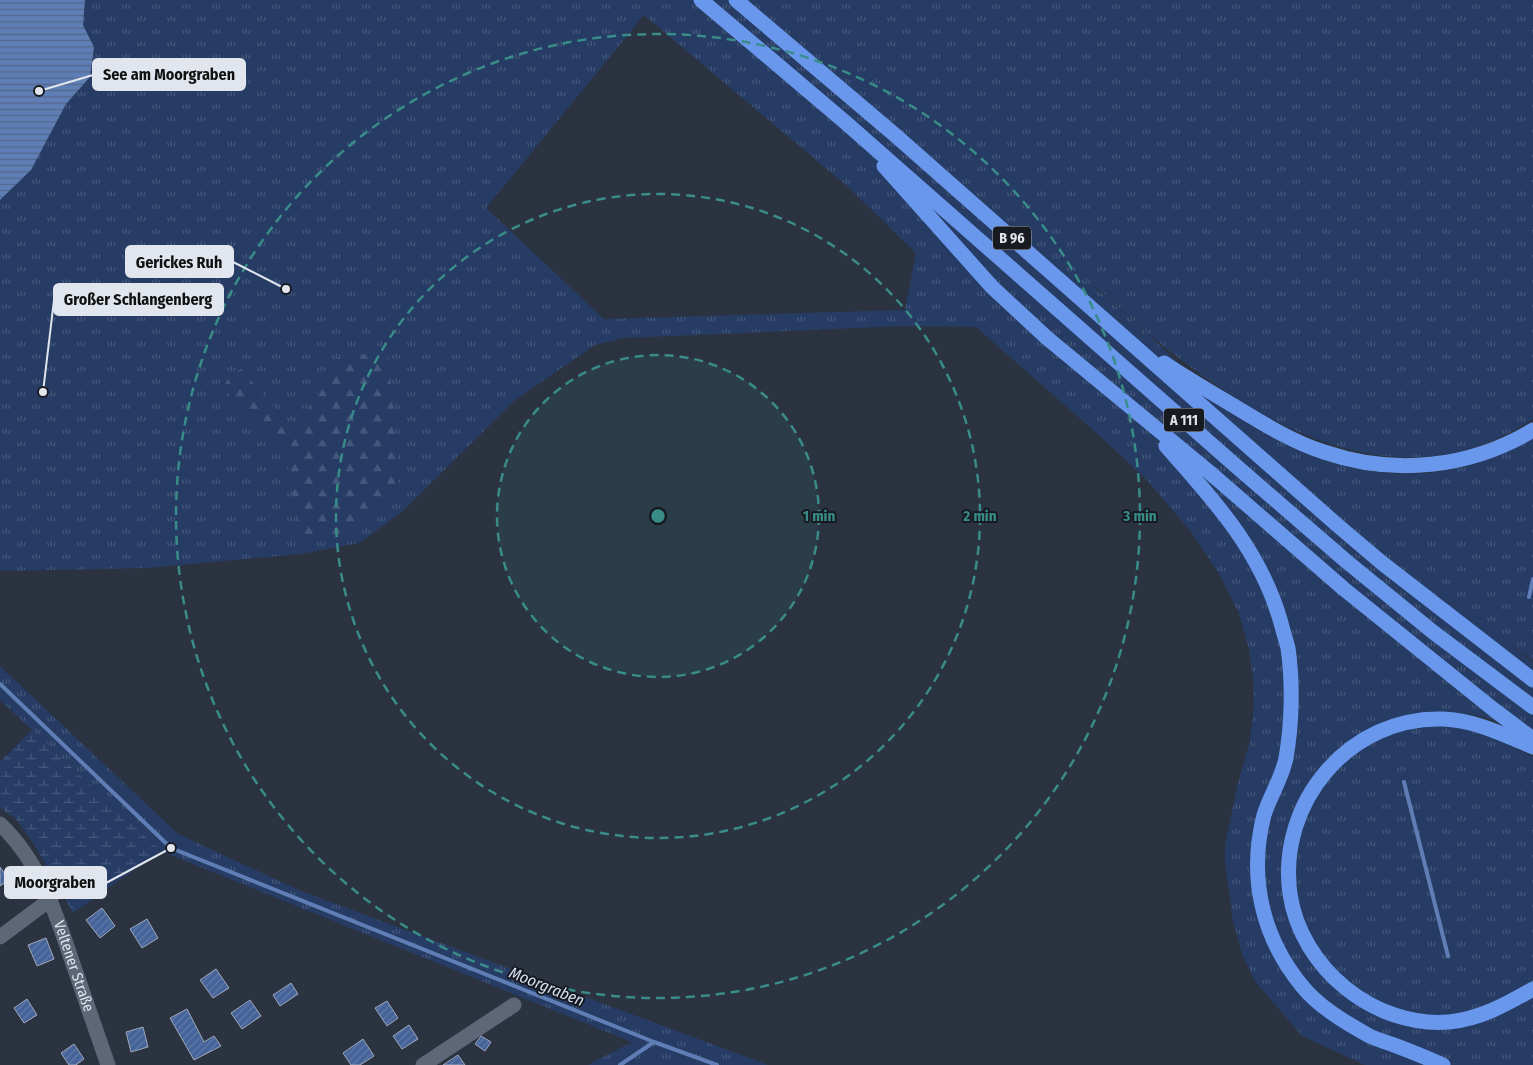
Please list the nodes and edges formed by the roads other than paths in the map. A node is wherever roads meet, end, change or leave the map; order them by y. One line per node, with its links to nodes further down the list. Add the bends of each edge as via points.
1 (701, 0): 3 (highway)
2 (736, 0): 4 (highway, B 96)
3 (845, 122): 5 (highway, via 1010,305); 8 (highway, A 111, via 1346,561)
4 (1130, 342): 6 (highway, via 1290,438 1323,452 1366,464 1404,467 1448,462 1477,456); 7 (highway, A 111, via 1382,563)
5 (1135, 412): 9 (highway, via 1344,589); 18 (highway, via 1241,536 1269,586 1287,646 1291,678 1286,759 1264,815 1258,856 1258,887 1264,918 1277,950 1303,987 1329,1011 1367,1035)
6 (1533, 430)
7 (1533, 680)
8 (1533, 707)
9 (1533, 739)
10 (1533, 747): 14 (highway, via 1477,725 1444,719 1406,723 1363,740 1331,765 1308,796 1298,816 1290,848 1289,878 1293,907 1310,950 1341,985 1370,1005 1410,1019 1449,1022 1500,1008)
11 (0, 824): 12 (street, Veltener Straße, via 15,838)
12 (51, 899): 13 (street); 16 (street, Veltener Straße)
13 (0, 937)
14 (1533, 989)
15 (514, 1005): 17 (street)
16 (108, 1065)
17 (423, 1065)
18 (1443, 1065)

